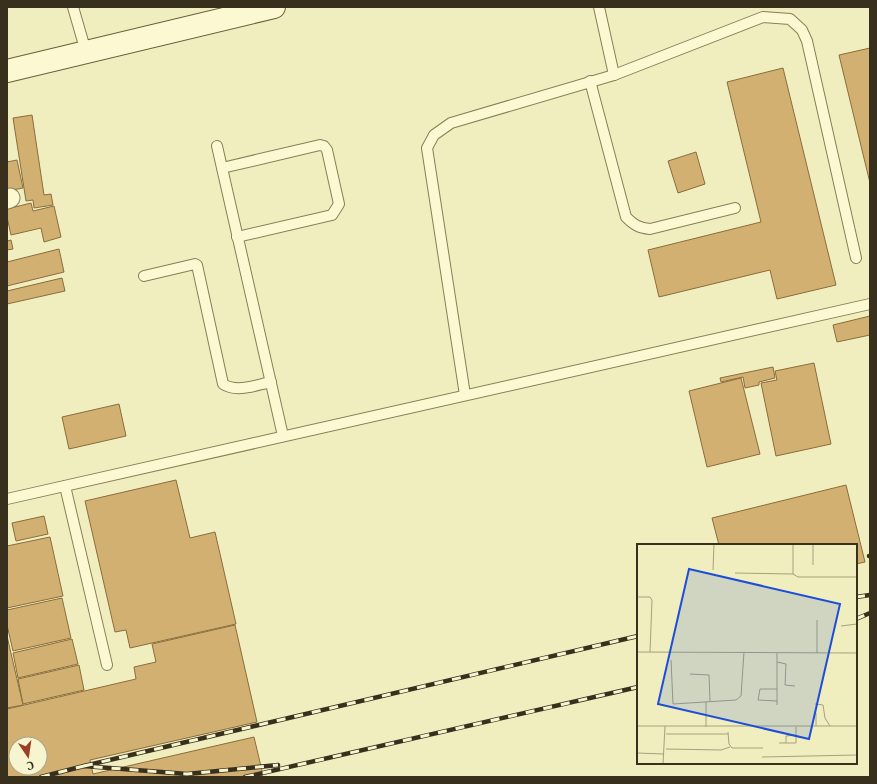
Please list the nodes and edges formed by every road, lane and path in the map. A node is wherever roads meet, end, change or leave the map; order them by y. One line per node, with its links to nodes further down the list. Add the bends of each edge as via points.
1 (73, 7): 4 (lane)
2 (274, 7): 4 (street)
3 (599, 7): 6 (lane)
4 (86, 52): 5 (street)
5 (7, 71)
6 (614, 75): 7 (lane); 12 (lane, via 764,17 790,19 802,30 807,41)
7 (590, 81): 10 (lane, via 626,217 633,225 650,229); 16 (lane, via 451,123 434,135 427,148)
8 (217, 146): 9 (lane)
9 (222, 168): 11 (lane); 11 (lane, via 324,146 339,204 332,215)
10 (735, 208)
11 (237, 237): 15 (lane)
12 (856, 258)
13 (144, 276): 15 (lane, via 197,265 223,384 228,388 242,388)
14 (870, 304): 16 (lane)
15 (271, 382): 17 (lane)
16 (465, 395): 17 (lane)
17 (283, 436): 18 (lane)
18 (65, 486): 19 (lane); 20 (lane)
19 (7, 499)
20 (107, 665)

